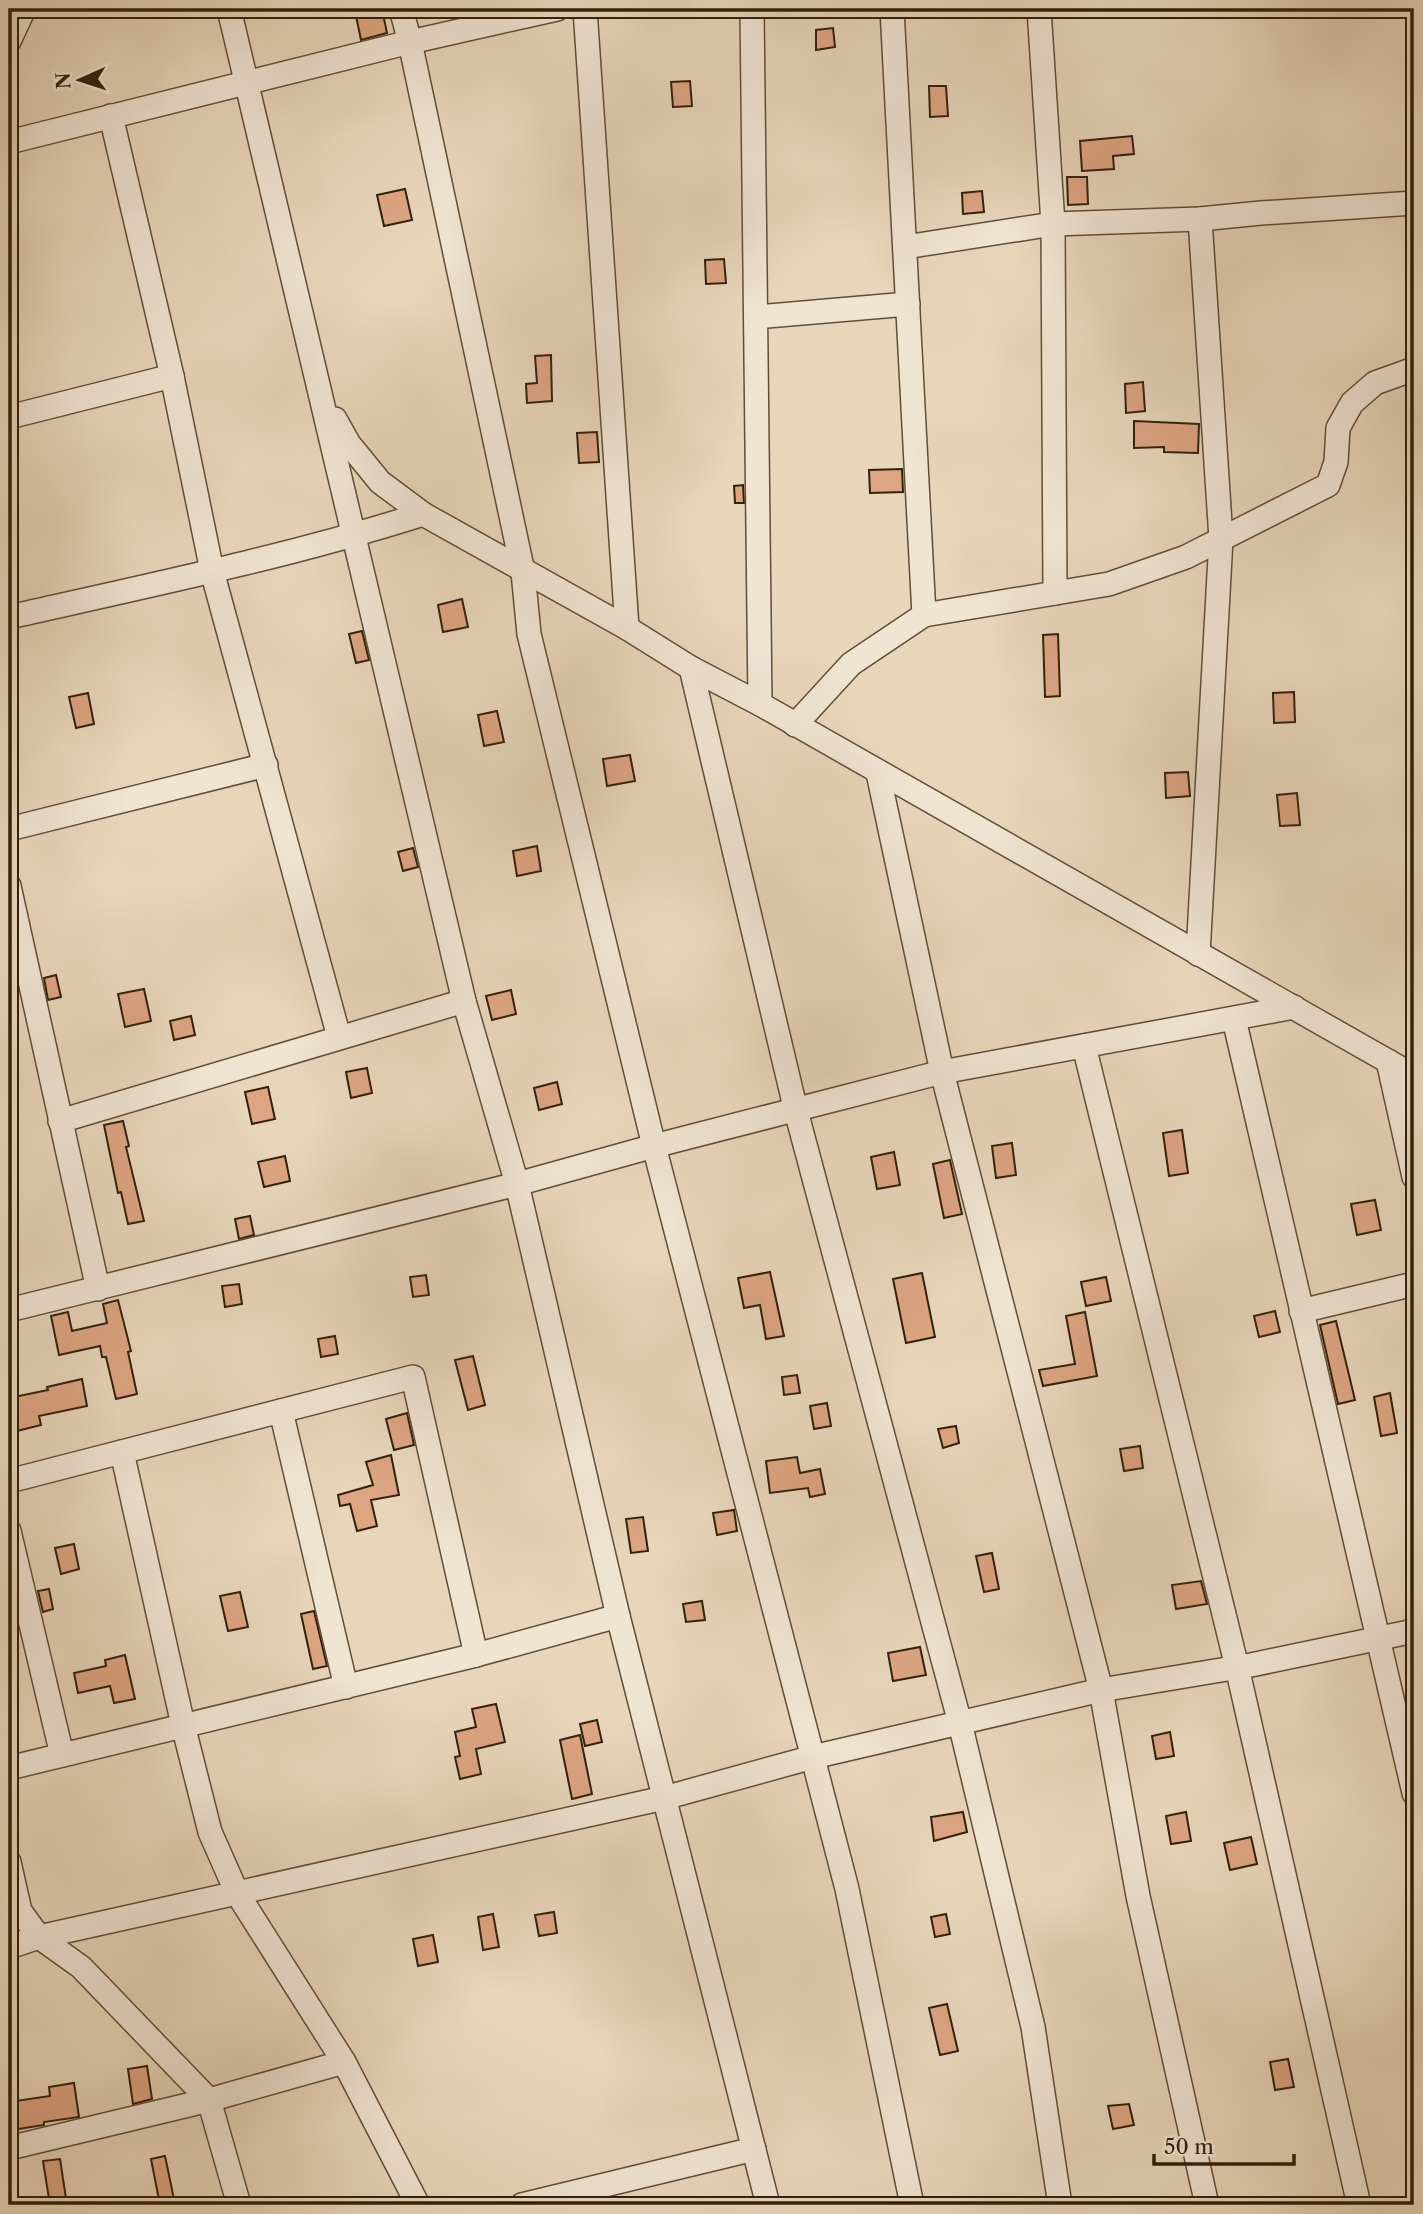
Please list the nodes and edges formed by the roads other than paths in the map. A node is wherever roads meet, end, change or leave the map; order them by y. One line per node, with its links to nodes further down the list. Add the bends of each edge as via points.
1 (24, 9): 9 (street)
2 (229, 9): 11 (street)
3 (401, 9): 10 (street)
4 (551, 9): 10 (street)
5 (585, 9): 32 (street)
6 (752, 9): 19 (street)
7 (892, 9): 17 (street)
8 (1039, 9): 16 (street)
9 (9, 41)
10 (410, 42): 11 (street); 28 (street)
11 (248, 83): 12 (street); 22 (street)
12 (111, 116): 13 (street); 21 (street)
13 (9, 142)
14 (1414, 203): 15 (street)
15 (1200, 219): 16 (street); 26 (street)
16 (1053, 224): 17 (street); 29 (street)
17 (905, 247): 18 (street)
18 (908, 304): 19 (street); 30 (street)
19 (756, 317): 34 (street)
20 (1414, 369): 26 (street, via 1375,383 1352,403 1338,428 1336,462 1328,485)
21 (172, 376): 23 (street); 27 (street)
22 (321, 392): 24 (street, via 349,444 380,482); 25 (street)
23 (9, 417)
24 (423, 514): 25 (street); 28 (street)
25 (354, 536): 27 (street); 41 (street)
26 (1221, 539): 29 (street, via 1186,557 1109,584); 40 (street)
27 (212, 571): 31 (street); 36 (street)
28 (523, 572): 32 (street); 51 (street, via 529,634)
29 (1055, 593): 30 (street)
30 (924, 615): 35 (street, via 851,664)
31 (9, 617)
32 (627, 628): 33 (street)
33 (691, 668): 34 (street); 49 (street)
34 (760, 704): 35 (street)
35 (794, 725): 37 (street)
36 (266, 765): 38 (street); 44 (street)
37 (878, 773): 40 (street); 47 (street)
38 (9, 829)
39 (9, 886): 50 (street)
40 (1198, 954): 42 (street)
41 (464, 1001): 44 (street); 53 (street)
42 (1294, 1007): 43 (street); 46 (street)
43 (1234, 1019): 45 (street); 57 (street)
44 (339, 1037): 50 (street)
45 (1084, 1046): 47 (street); 66 (street)
46 (1388, 1061): 48 (street); 52 (street)
47 (942, 1072): 49 (street); 68 (street)
48 (1414, 1076)
49 (796, 1111): 51 (street); 69 (street)
50 (60, 1121): 55 (street)
51 (654, 1146): 53 (street); 72 (street)
52 (1414, 1177)
53 (517, 1184): 55 (street); 62 (street)
54 (1414, 1284): 57 (street)
55 (98, 1289): 56 (street)
56 (9, 1310)
57 (1301, 1311): 64 (street)
58 (281, 1411): 59 (street); 65 (street, via 413,1377); 67 (street)
59 (122, 1452): 60 (street); 70 (street)
60 (9, 1481)
61 (9, 1531): 71 (street)
62 (618, 1616): 65 (street); 75 (street)
63 (1414, 1630): 64 (street)
64 (1377, 1639): 66 (street); 74 (street)
65 (476, 1655): 67 (street)
66 (1237, 1667): 68 (street); 91 (street)
67 (345, 1687): 70 (street)
68 (1101, 1690): 69 (street); 90 (street, via 1138,1896)
69 (960, 1723): 72 (street); 89 (street, via 1033,2027)
70 (183, 1725): 71 (street); 77 (street, via 210,1832)
71 (62, 1755): 73 (street)
72 (813, 1757): 75 (street); 88 (street, via 847,1889)
73 (9, 1768)
74 (1414, 1793)
75 (664, 1798): 77 (street); 83 (street)
76 (9, 1862): 78 (street, via 20,1911)
77 (237, 1893): 78 (street); 80 (street)
78 (38, 1937): 79 (street); 81 (street, via 81,1967)
79 (9, 1947)
80 (344, 2062): 81 (street); 85 (street)
81 (209, 2100): 82 (street); 84 (street)
82 (9, 2148)
83 (754, 2149): 86 (street); 87 (street)
84 (239, 2205)
85 (418, 2205)
86 (522, 2205)
87 (768, 2205)
88 (912, 2205)
89 (1060, 2205)
90 (1207, 2205)
91 (1359, 2205)

